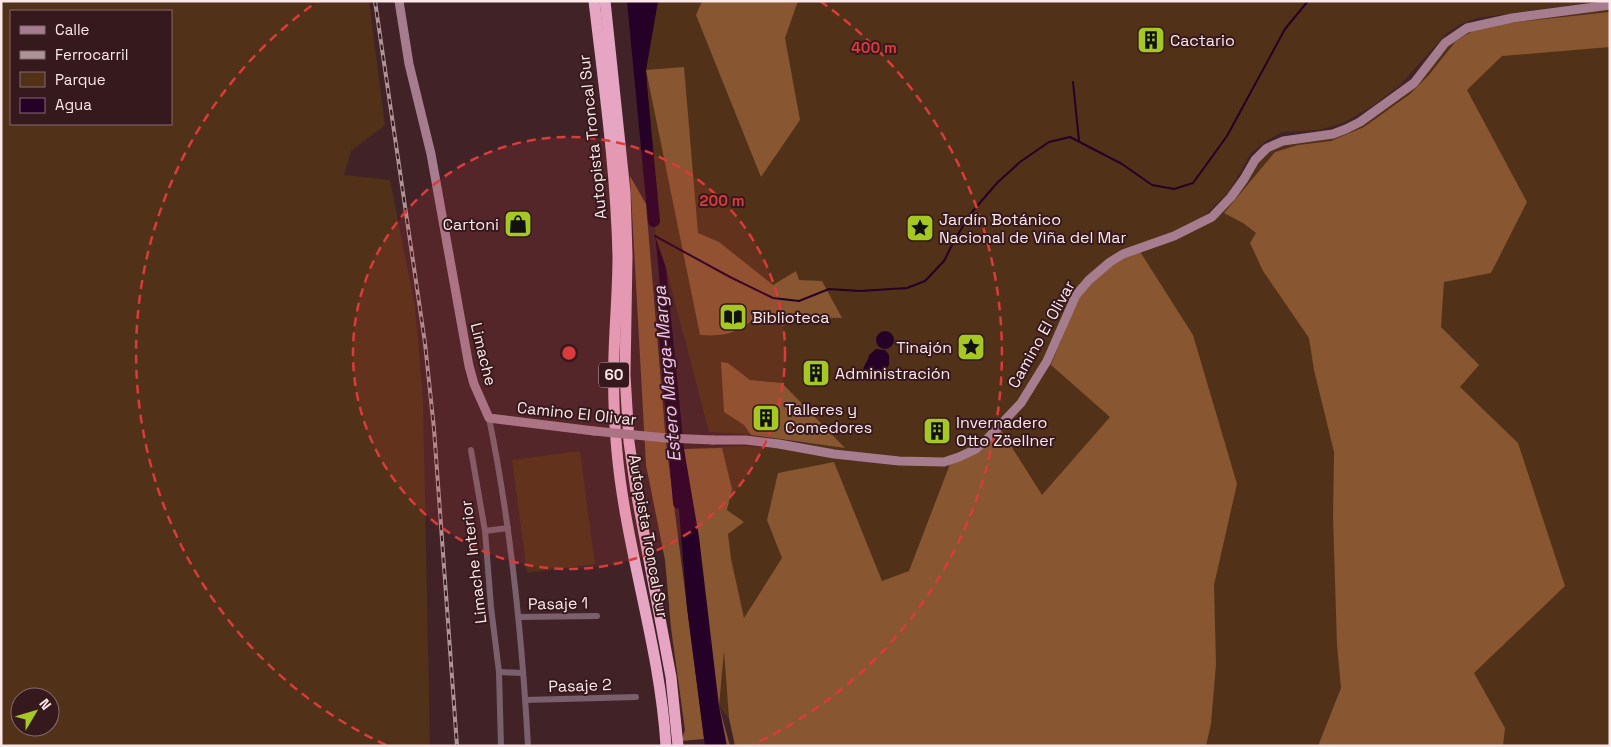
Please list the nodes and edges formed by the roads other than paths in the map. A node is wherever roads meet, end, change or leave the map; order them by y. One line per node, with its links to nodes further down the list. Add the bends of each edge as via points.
1 (399, 1): 5 (main road, Limache, via 469,366)
2 (594, 1): 17 (highway, Autopista Troncal Sur / 60, via 617,230 614,378 617,454 656,665)
3 (605, 1): 18 (highway, Autopista Troncal Sur / 60, via 625,192 628,256 625,375 629,442 671,677)
4 (1610, 5): 5 (main road, Camino El Olivar, bridge, via 1512,18 1466,28 1445,43 1414,83 1360,122 1333,134 1282,141 1267,148 1212,217 1174,236 1123,254 1089,280 1076,295 1047,361 1020,402 986,440 959,457 944,462 899,461 763,442 666,438)
5 (489, 418): 7 (street, Limache)
6 (471, 450): 8 (street, Limache Interior)
7 (508, 528): 8 (street); 10 (street, Limache)
8 (485, 531): 11 (street, Limache Interior)
9 (597, 616): 10 (street, Pasaje 1)
10 (519, 617): 12 (street, Limache)
11 (500, 672): 12 (street); 15 (street, Limache Interior)
12 (523, 673): 14 (street, Limache)
13 (636, 696): 14 (street, Pasaje 2)
14 (525, 700): 16 (street, Limache)
15 (501, 746)
16 (528, 746)
17 (666, 746)
18 (678, 746)

